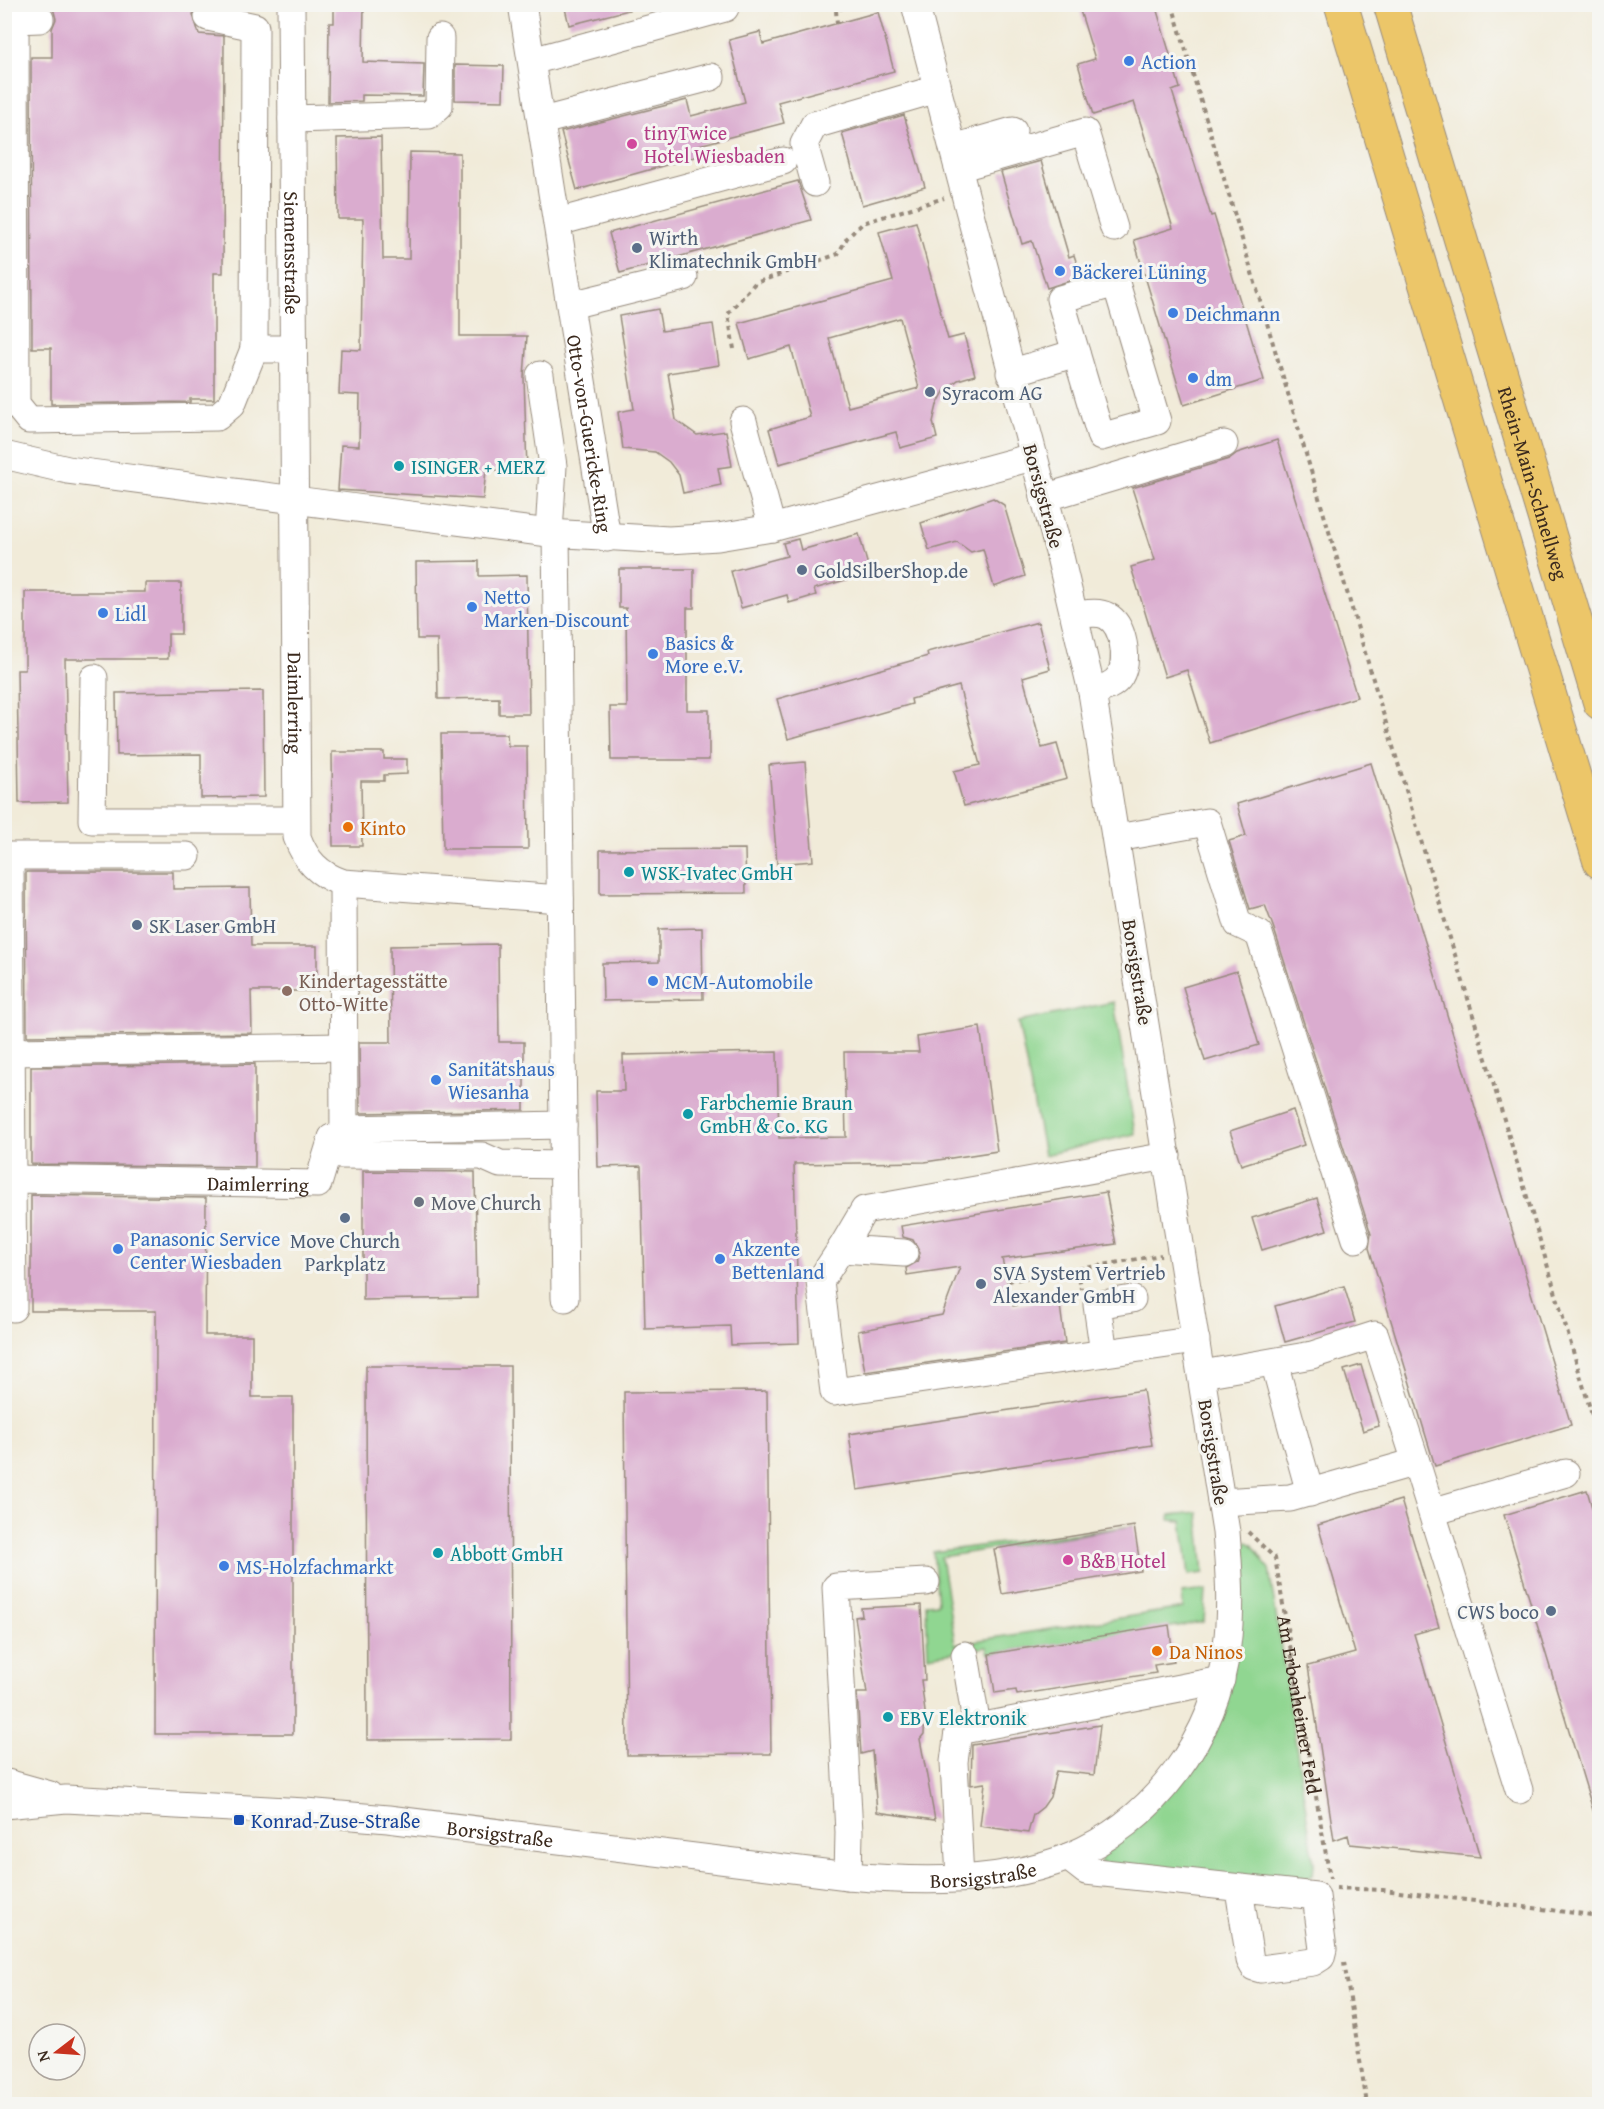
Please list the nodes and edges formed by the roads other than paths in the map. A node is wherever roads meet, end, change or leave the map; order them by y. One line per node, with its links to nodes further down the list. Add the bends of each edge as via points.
1 (522, 4): 11 (street, Otto-von-Guericke-Ring)
2 (724, 4): 11 (street, via 724,8)
3 (915, 4): 13 (street, Borsigstraße)
4 (1341, 4): 47 (highway)
5 (1390, 4): 43 (highway, Rhein-Main-Schnellweg)
6 (292, 15): 9 (street); 14 (street, Siemensstraße)
7 (208, 17): 9 (street)
8 (40, 19): 24 (street, via 15,20 16,404 29,420 217,417 232,404)
9 (255, 27): 24 (street)
10 (440, 38): 14 (street, via 439,106 429,115)
11 (532, 61): 15 (street, Otto-von-Guericke-Ring)
12 (711, 77): 15 (street)
13 (937, 89): 18 (street, Borsigstraße); 19 (street, via 814,125 804,144)
14 (292, 119): 25 (street, Siemensstraße)
15 (542, 121): 20 (street, Otto-von-Guericke-Ring)
16 (1013, 130): 18 (street)
17 (783, 161): 20 (street)
18 (959, 169): 21 (street, via 1084,132); 27 (street, Borsigstraße)
19 (815, 183)
20 (558, 222): 23 (street, Otto-von-Guericke-Ring)
21 (1114, 228)
22 (684, 277): 23 (street)
23 (571, 305): 39 (street, Otto-von-Guericke-Ring)
24 (254, 349): 25 (street)
25 (292, 349): 36 (street, Siemensstraße)
26 (1076, 353): 26 (street, via 1101,437 1157,421 1116,283 1060,299); 27 (street)
27 (1010, 373): 32 (street, Borsigstraße)
28 (540, 375): 38 (street, via 553,466)
29 (743, 421): 37 (street)
30 (1224, 444): 35 (street)
31 (4, 455): 33 (street)
32 (1032, 457): 35 (street, Borsigstraße); 37 (street, Otto-von-Guericke-Ring)
33 (68, 470): 34 (street); 36 (street)
34 (4, 472)
35 (1044, 498): 40 (street, Borsigstraße)
36 (295, 500): 38 (street); 44 (street, Daimlerring)
37 (772, 528): 39 (street, Otto-von-Guericke-Ring, via 669,540)
38 (553, 533): 39 (street); 49 (street)
39 (606, 538)
40 (1075, 615): 42 (street, Borsigstraße); 42 (street, via 1107,616 1118,625 1124,648 1120,676)
41 (94, 678): 44 (street, via 92,820)
42 (1092, 692): 45 (street, Borsigstraße)
43 (1599, 703)
44 (295, 820): 48 (street, Daimlerring, via 303,853 313,867)
45 (1117, 838): 54 (street, Borsigstraße); 57 (street, via 1206,822 1238,924 1259,934)
46 (187, 856): 51 (street, via 10,856)
47 (1599, 862)
48 (343, 883): 49 (street, Daimlerring); 50 (street, Daimlerring)
49 (560, 899): 52 (street)
50 (342, 1047): 51 (street); 53 (street, Daimlerring)
51 (11, 1052): 56 (street)
52 (563, 1125): 53 (street); 55 (street)
53 (338, 1133): 55 (street, via 339,1155 482,1156 500,1164); 56 (street, Daimlerring, via 318,1184)
54 (1167, 1156): 58 (street, via 864,1210); 63 (street, Borsigstraße)
55 (564, 1165): 60 (street)
56 (12, 1179): 62 (street)
57 (1356, 1239)
58 (842, 1249): 59 (street); 64 (street, via 820,1281 834,1392)
59 (904, 1253)
60 (565, 1298)
61 (1132, 1299): 64 (street, via 1097,1305)
62 (13, 1308)
63 (1196, 1340): 64 (street); 66 (street, Borsigstraße)
64 (1104, 1353)
65 (1274, 1362): 66 (street); 67 (street, via 1376,1335); 69 (street)
66 (1202, 1374): 70 (street, Borsigstraße)
67 (1416, 1462): 69 (street); 71 (street)
68 (1566, 1473): 71 (street)
69 (1310, 1492): 70 (street, via 1290,1498)
70 (1221, 1502): 74 (street, Borsigstraße, via 1230,1594)
71 (1432, 1512): 77 (street)
72 (927, 1582): 79 (street, via 836,1587)
73 (964, 1655): 75 (street)
74 (1221, 1680): 75 (street); 78 (street, Borsigstraße, via 1202,1732 1159,1793 1125,1823)
75 (977, 1727): 80 (street, via 958,1731 954,1762)
76 (5, 1790): 79 (street, Borsigstraße, via 66,1799 388,1819)
77 (1519, 1790)
78 (1068, 1857): 80 (street, Borsigstraße, via 1012,1871); 81 (street, via 1086,1871)
79 (848, 1876): 80 (street, Borsigstraße)
80 (960, 1878)
81 (1239, 1889): 81 (street, via 1327,1894 1321,1957 1313,1962 1261,1969 1254,1966)

